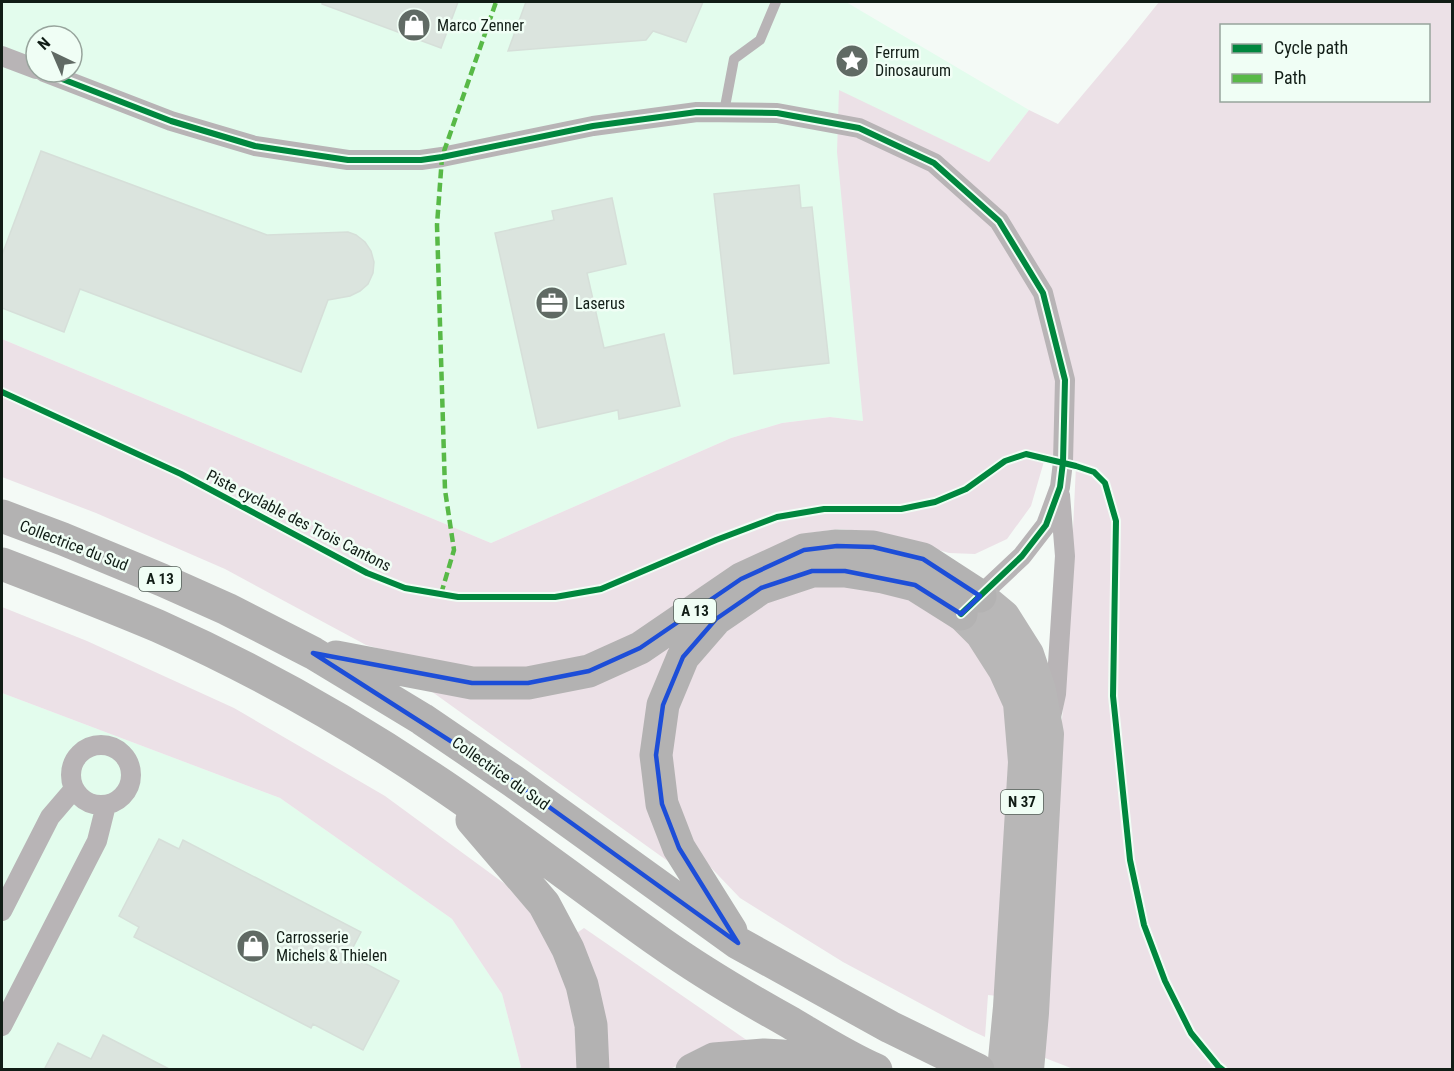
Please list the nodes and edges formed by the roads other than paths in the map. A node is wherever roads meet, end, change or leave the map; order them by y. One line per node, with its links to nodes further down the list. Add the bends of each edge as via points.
1 (776, 2): 5 (lane, via 759,40 734,59)
2 (2, 56): 3 (street)
3 (24, 64)
4 (75, 84): 5 (street, via 171,121 255,146 348,160 421,160 593,126)
5 (724, 112): 6 (street, via 777,113 859,128 934,164 999,220 1043,293 1065,380)
6 (1060, 487): 9 (street, via 1046,525 1022,556); 11 (street, via 1065,556 1056,694)
7 (2, 516): 10 (highway, Collectrice du Sud / A 13, via 162,580)
8 (2, 564): 12 (highway, via 159,627 237,664 316,706)
9 (971, 605): 10 (highway, A 13, via 922,560 873,548 837,546 804,550 741,579 640,648 589,671 528,684 472,683); 11 (main road, N 37, via 1004,616 1028,654); 16 (highway, A 13, via 883,577 845,570 812,571 761,588 716,619 683,657 663,705 656,755 662,804 679,848); 17 (main road, N 37, via 981,634 1019,703 1024,762)
10 (313, 653): 16 (highway, Collectrice du Sud / A 13, via 422,719 513,781)
11 (1048, 734): 17 (main road, N 37)
12 (443, 785): 19 (highway, via 544,904 568,949 591,1025); 22 (highway, via 662,944 743,996)
13 (74, 789): 14 (street, via 87,802); 14 (street, via 70,779 74,760 90,746 110,745 126,757 131,777 124,795); 15 (street, via 50,818)
14 (106, 805): 18 (street, via 97,841)
15 (2, 911)
16 (738, 943): 23 (highway, Collectrice du Sud / A 13, via 890,1028)
17 (1021, 1010): 24 (main road, N 37); 25 (main road, N 37)
18 (2, 1026)
19 (593, 1070)
20 (692, 1070): 21 (highway, via 714,1059 764,1055)
21 (847, 1070)
22 (876, 1070)
23 (978, 1070)
24 (1003, 1070)
25 (1028, 1070)

